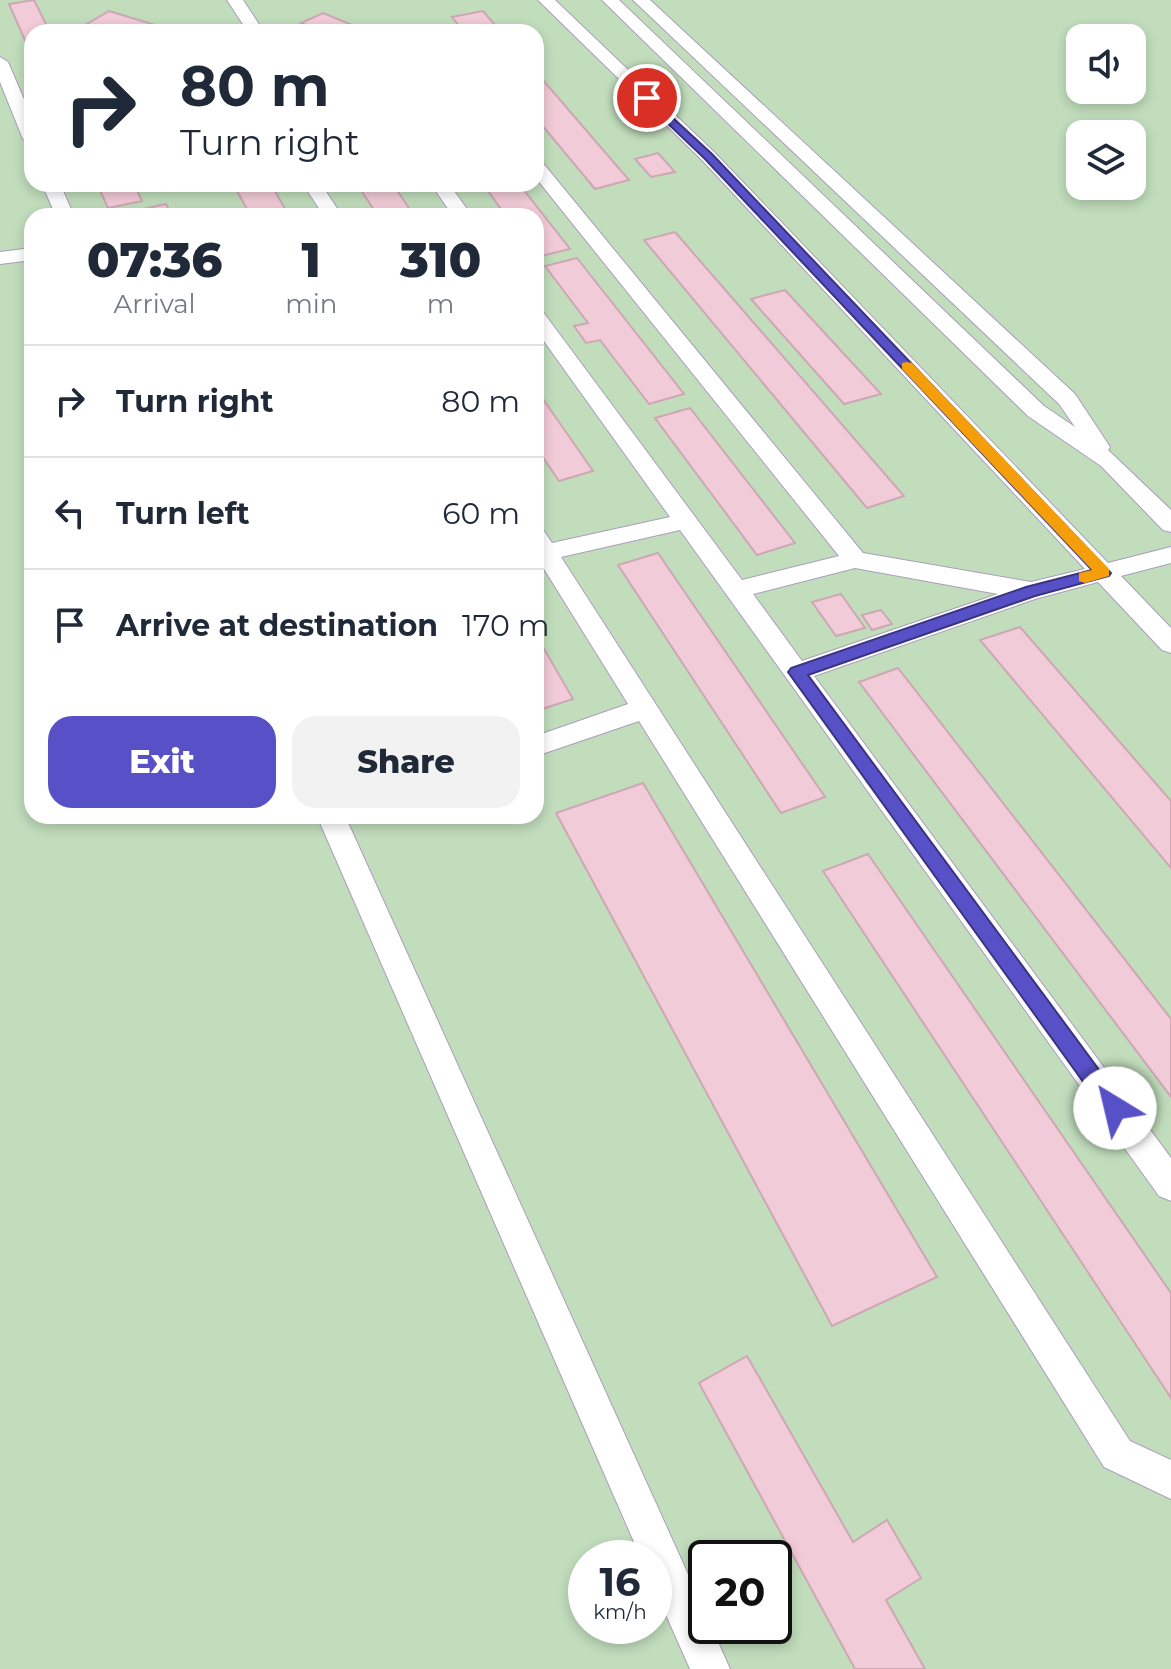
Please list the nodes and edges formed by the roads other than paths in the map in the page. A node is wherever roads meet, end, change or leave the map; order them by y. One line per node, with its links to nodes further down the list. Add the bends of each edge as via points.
1 (235, 0): 5 (lane)
2 (546, 0): 21 (lane, via 708,156)
3 (610, 0): 8 (lane)
4 (641, 0): 7 (lane)
5 (251, 24)
6 (0, 62): 9 (lane)
7 (743, 96): 8 (lane); 14 (lane, via 1067,399)
8 (716, 102): 14 (lane, via 1036,411)
9 (24, 110)
10 (544, 176): 20 (lane)
11 (24, 255): 12 (lane)
12 (0, 258)
13 (544, 327): 15 (lane)
14 (1109, 461): 16 (lane)
15 (686, 521): 17 (lane); 22 (lane)
16 (1171, 524)
17 (544, 545)
18 (544, 550): 26 (lane)
19 (1171, 555): 21 (lane)
20 (855, 560): 22 (lane); 23 (lane)
21 (1104, 573): 23 (lane); 24 (lane)
22 (737, 590): 25 (lane)
23 (1031, 591): 25 (lane)
24 (1171, 644)
25 (797, 672): 29 (lane)
26 (645, 709): 27 (lane); 30 (lane, via 1117,1454)
27 (544, 743)
28 (335, 824): 31 (lane)
29 (1171, 1185)
30 (1171, 1480)
31 (710, 1669)

